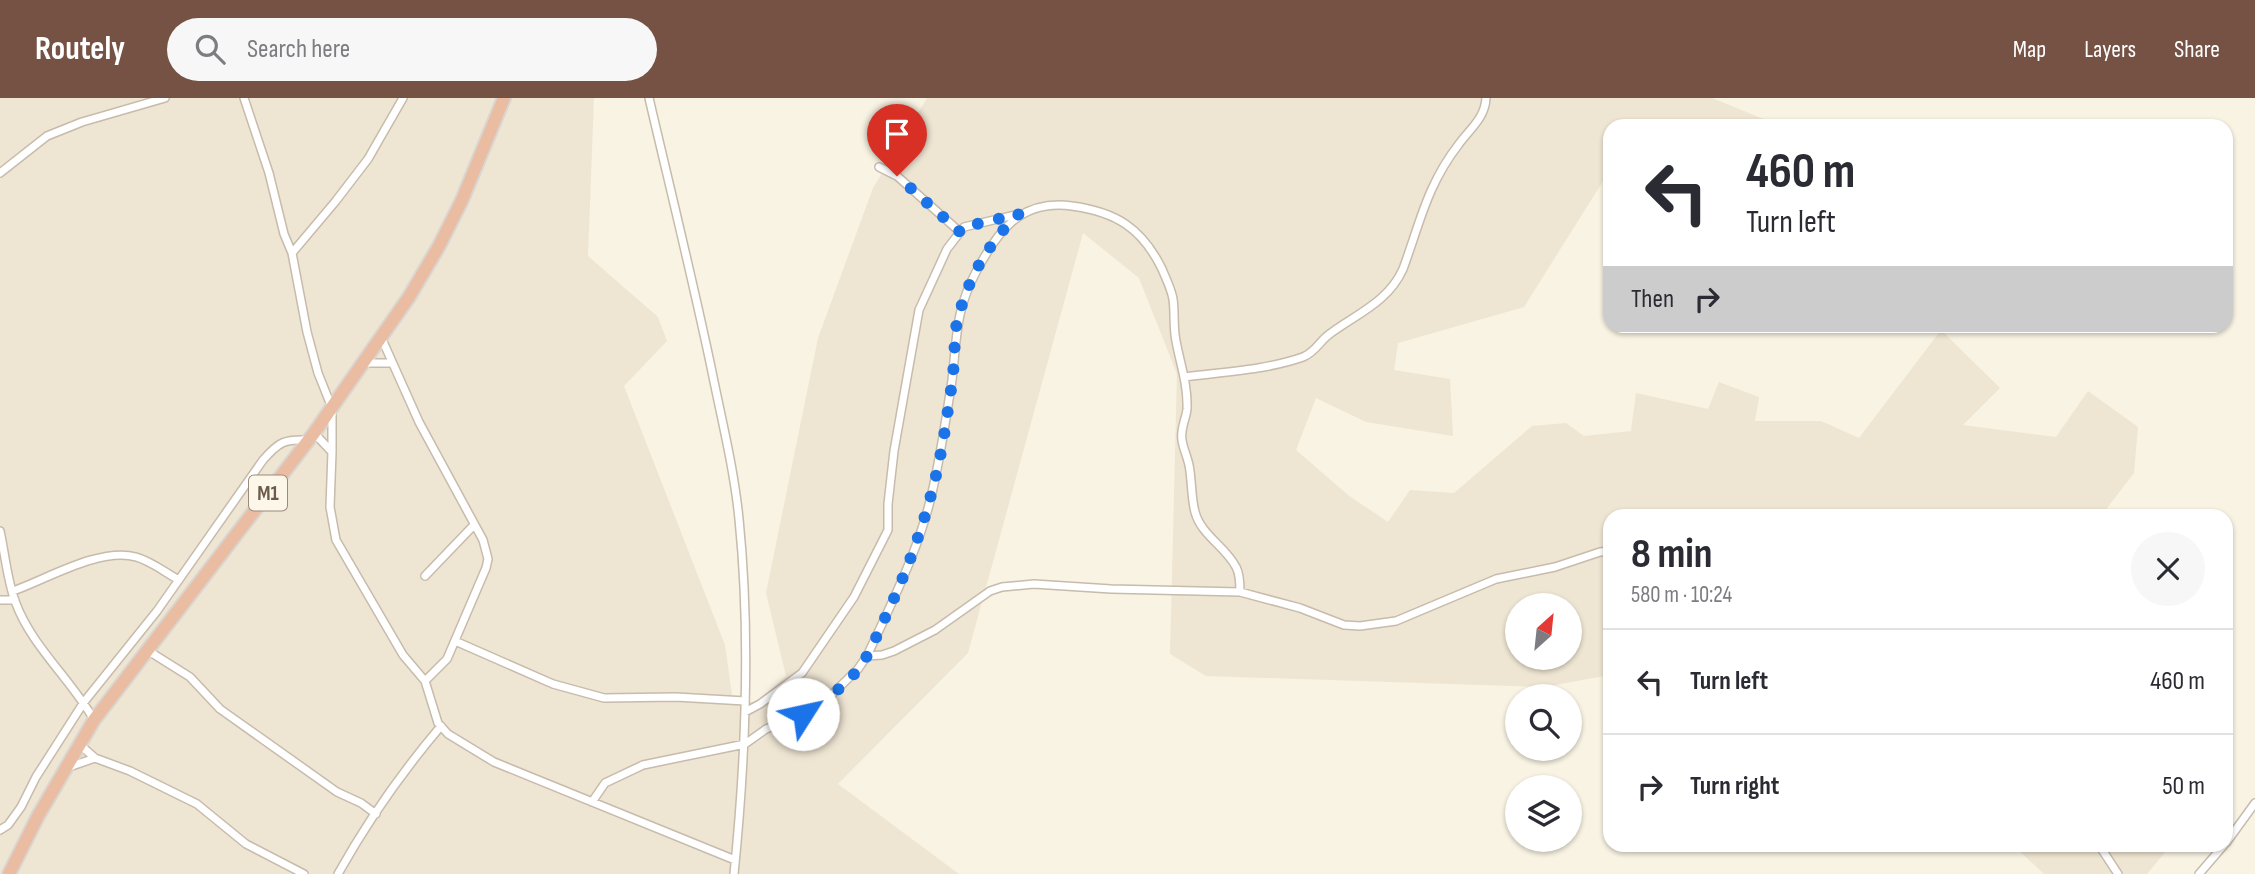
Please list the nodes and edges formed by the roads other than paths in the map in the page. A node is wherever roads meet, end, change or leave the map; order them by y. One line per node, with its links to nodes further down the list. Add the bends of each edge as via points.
1 (165, 98): 8 (street, via 47,136)
2 (244, 98): 11 (street)
3 (403, 98): 11 (street, via 368,159)
4 (504, 98): 12 (highway, M1, via 439,246)
5 (649, 98): 31 (street, via 732,465 746,593)
6 (1486, 98): 15 (street, via 1482,115 1428,193 1403,269 1389,291 1303,357)
7 (879, 167): 10 (street, via 897,176)
8 (0, 173)
9 (1019, 214): 10 (street, via 964,227); 15 (street, via 1065,205 1090,209 1127,224 1142,236 1168,282); 29 (street, via 988,250 965,296 956,324 946,427 926,517)
10 (960, 232): 33 (street, via 947,249 919,310 894,451 888,530 854,597 802,673)
11 (292, 253): 16 (street, via 307,332)
12 (381, 337): 13 (highway, M1); 14 (street)
13 (363, 363): 14 (street); 16 (highway, M1)
14 (391, 363): 19 (street)
15 (1185, 377): 24 (street, via 1187,409 1181,438 1195,513 1237,569)
16 (332, 408): 17 (highway, M1); 18 (street)
17 (311, 437): 18 (street); 23 (street, via 286,439 274,448); 28 (highway, M1)
18 (332, 452): 30 (street, via 330,507 336,540 403,655)
19 (474, 525): 22 (street); 27 (street, via 488,559)
20 (0, 531): 25 (street)
21 (1603, 552): 24 (street, via 1496,579 1396,621 1360,626)
22 (425, 576)
23 (179, 580): 25 (street, via 137,557 121,555 83,563); 32 (street)
24 (1240, 592): 29 (street, via 1034,584 1002,587 894,651)
25 (14, 596): 26 (street); 32 (street, via 43,650)
26 (0, 600)
27 (455, 641): 30 (street, via 442,666); 31 (street, via 553,684 604,698)
28 (146, 650): 34 (highway, M1); 42 (street, via 190,677 220,709 337,792)
29 (867, 656): 37 (street, via 825,701)
30 (425, 681): 35 (street)
31 (745, 701): 33 (street)
32 (84, 702): 34 (street); 43 (street, via 20,807)
33 (745, 712): 37 (street)
34 (94, 720): 36 (highway, M1)
35 (441, 726): 40 (street, via 494,762); 42 (street)
36 (78, 744): 38 (street); 39 (highway, M1)
37 (744, 744): 40 (street, via 643,765 605,783); 47 (street)
38 (94, 758): 39 (street); 49 (street, via 197,804 246,845)
39 (66, 768): 48 (highway, M1)
40 (593, 802): 47 (street)
41 (2255, 803): 44 (street)
42 (376, 814): 50 (street)
43 (0, 830)
44 (2233, 833)
45 (2104, 852): 52 (street)
46 (2218, 852): 53 (street)
47 (735, 860): 51 (street)
48 (9, 874)
49 (304, 874)
50 (338, 874)
51 (734, 874)
52 (2118, 874)
53 (2199, 874)

